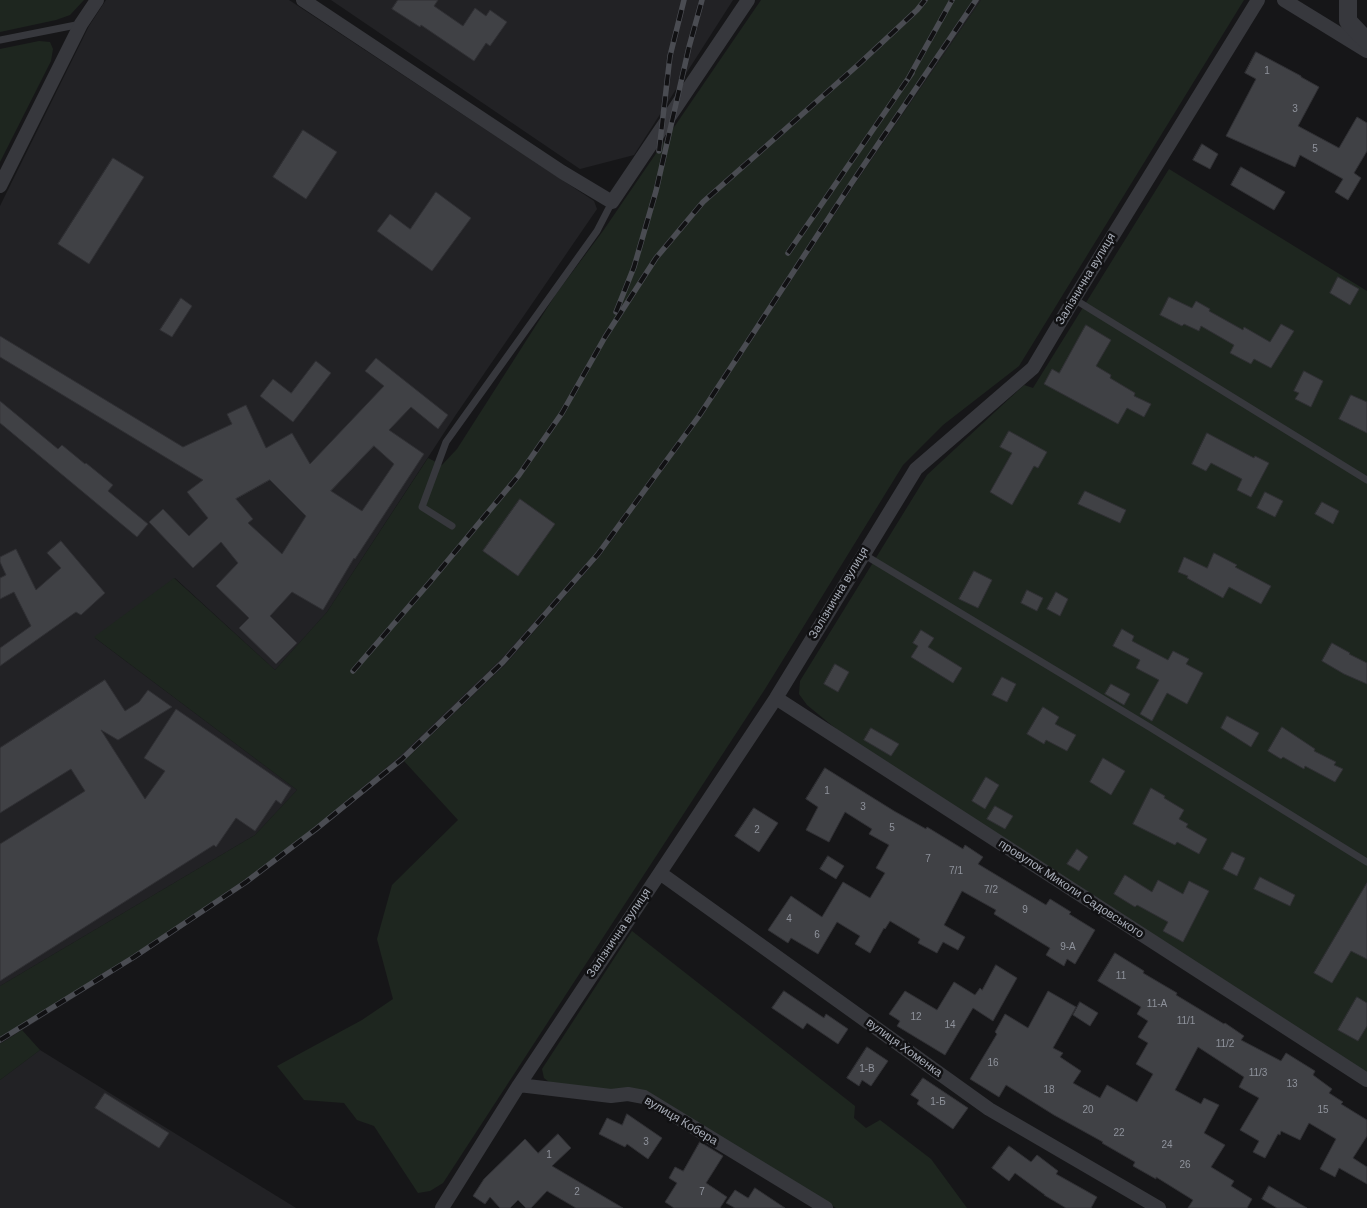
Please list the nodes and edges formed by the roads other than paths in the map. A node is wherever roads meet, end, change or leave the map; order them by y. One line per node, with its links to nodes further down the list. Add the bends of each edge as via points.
1 (97, 0): 7 (street)
2 (303, 0): 12 (street)
3 (748, 0): 12 (street)
4 (1258, 0): 13 (street, Залізнична вулиця)
5 (1284, 0): 10 (street)
6 (1348, 0): 9 (street, via 1348,22)
7 (81, 24): 8 (lane); 11 (street)
8 (0, 40)
9 (1367, 41)
10 (1367, 51)
11 (0, 186)
12 (612, 202): 15 (lane, via 597,231 446,442 422,507)
13 (1074, 299): 14 (lane); 16 (street, Залізнична вулиця, via 1033,368 916,469)
14 (1367, 480)
15 (452, 526)
16 (863, 554): 17 (street, Залізнична вулиця); 18 (lane)
17 (776, 698): 19 (street, Залізнична вулиця); 20 (street, провулок Миколи Садовського)
18 (1367, 862)
19 (660, 873): 21 (street, Залізнична вулиця); 24 (street, вулиця Хоменка, via 989,1109)
20 (1367, 1080)
21 (519, 1085): 22 (street, Залізнична вулиця); 23 (street, вулиця Кобера, via 644,1097)
22 (442, 1208)
23 (826, 1208)
24 (1159, 1208)

